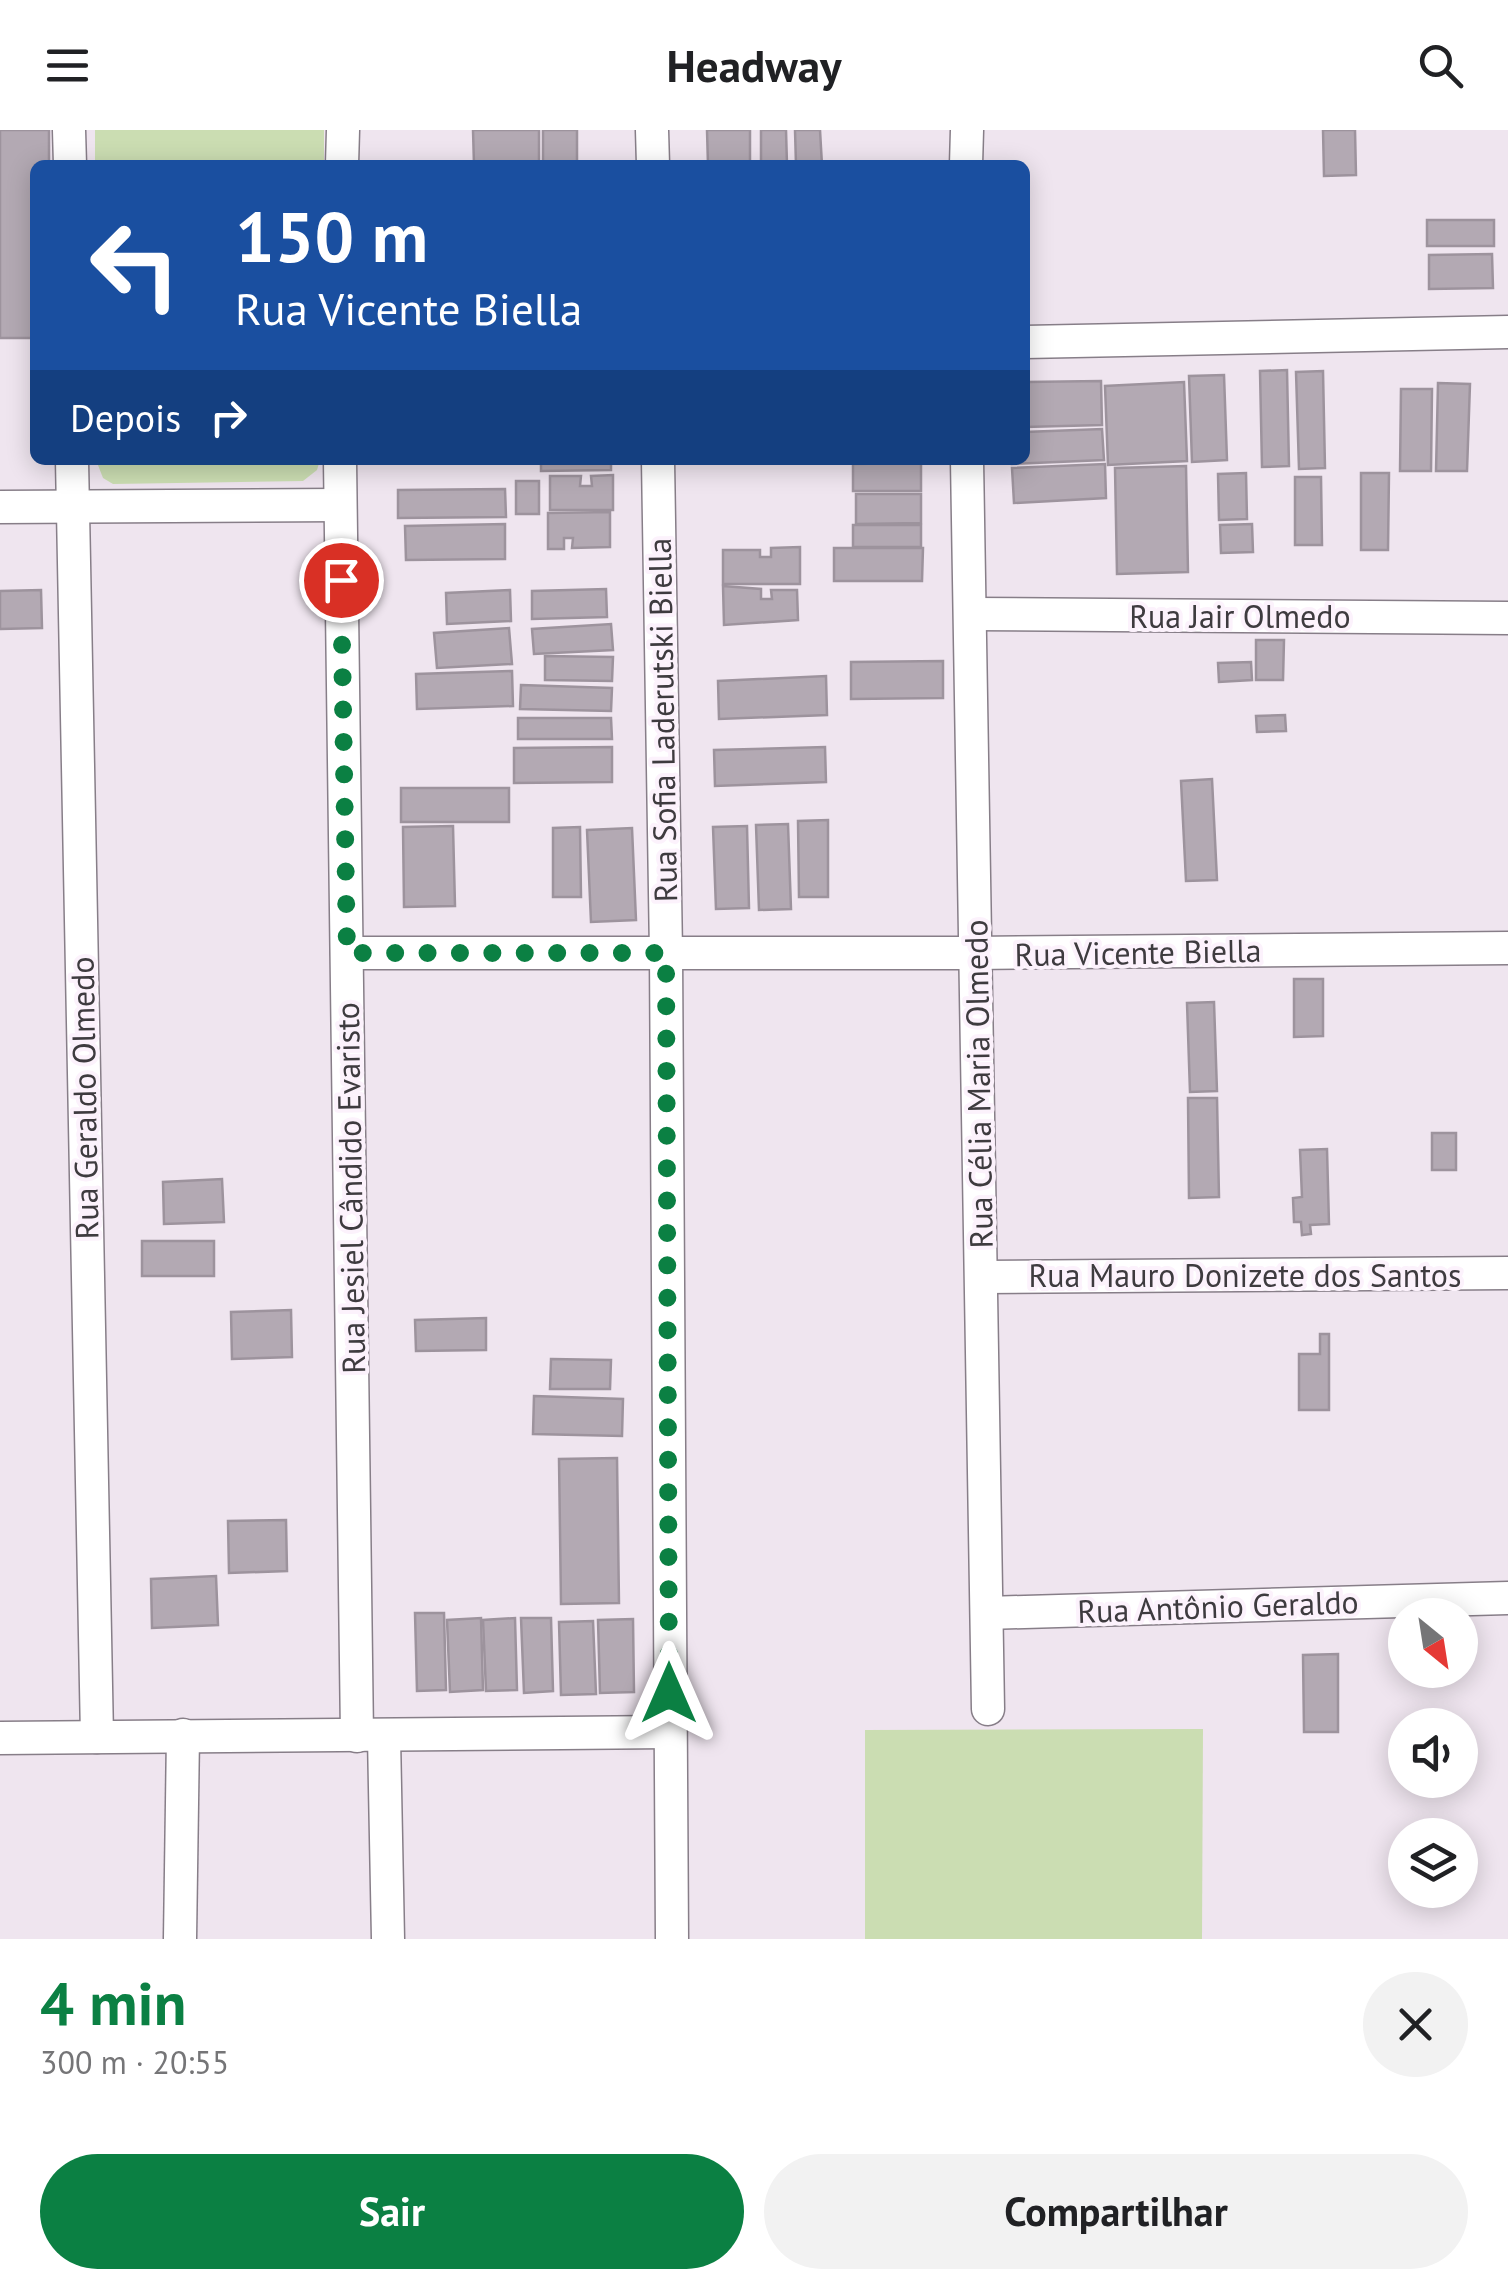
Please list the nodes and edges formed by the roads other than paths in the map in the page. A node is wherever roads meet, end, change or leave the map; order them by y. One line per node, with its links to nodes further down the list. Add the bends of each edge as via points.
1 (70, 130): 5 (street)
2 (342, 130): 6 (street)
3 (652, 130): 7 (street)
4 (967, 130): 8 (street)
5 (70, 160)
6 (342, 160)
7 (652, 160)
8 (966, 160)
9 (1508, 332): 10 (street)
10 (1030, 342)
11 (72, 465): 16 (street, Rua Geraldo Olmedo)
12 (340, 465): 15 (street, Rua Jesiel Cândido Evaristo)
13 (658, 465): 22 (street, Rua Sofia Laderutski Biella)
14 (967, 465): 18 (street, Rua Célia Maria Olmedo)
15 (340, 505): 16 (street); 21 (street, Rua Jesiel Cândido Evaristo)
16 (72, 506): 17 (street); 31 (street, Rua Geraldo Olmedo)
17 (0, 507)
18 (972, 614): 19 (street, Rua Jair Olmedo); 23 (street, Rua Célia Maria Olmedo)
19 (1508, 618)
20 (1508, 948): 23 (street, Rua Vicente Biella)
21 (347, 953): 22 (street, Rua Vicente Biella); 32 (street, Rua Jesiel Cândido Evaristo)
22 (666, 953): 23 (street, Rua Vicente Biella); 29 (street, Rua Sofia Laderutski Biella)
23 (974, 953): 25 (street, Rua Célia Maria Olmedo)
24 (1508, 1272): 25 (street, Rua Mauro Donizete dos Santos)
25 (983, 1277): 27 (street, Rua Célia Maria Olmedo)
26 (1508, 1598): 27 (street, Rua Antônio Geraldo)
27 (987, 1612): 28 (street, Rua Célia Maria Olmedo)
28 (988, 1709)
29 (669, 1732): 32 (street); 36 (street, Rua Sofia Laderutski Biella)
30 (182, 1735): 31 (street); 32 (street); 34 (street)
31 (97, 1737): 33 (street)
32 (371, 1737): 35 (street, Rua Jesiel Cândido Evaristo)
33 (0, 1738)
34 (180, 1939)
35 (388, 1939)
36 (672, 1939)

